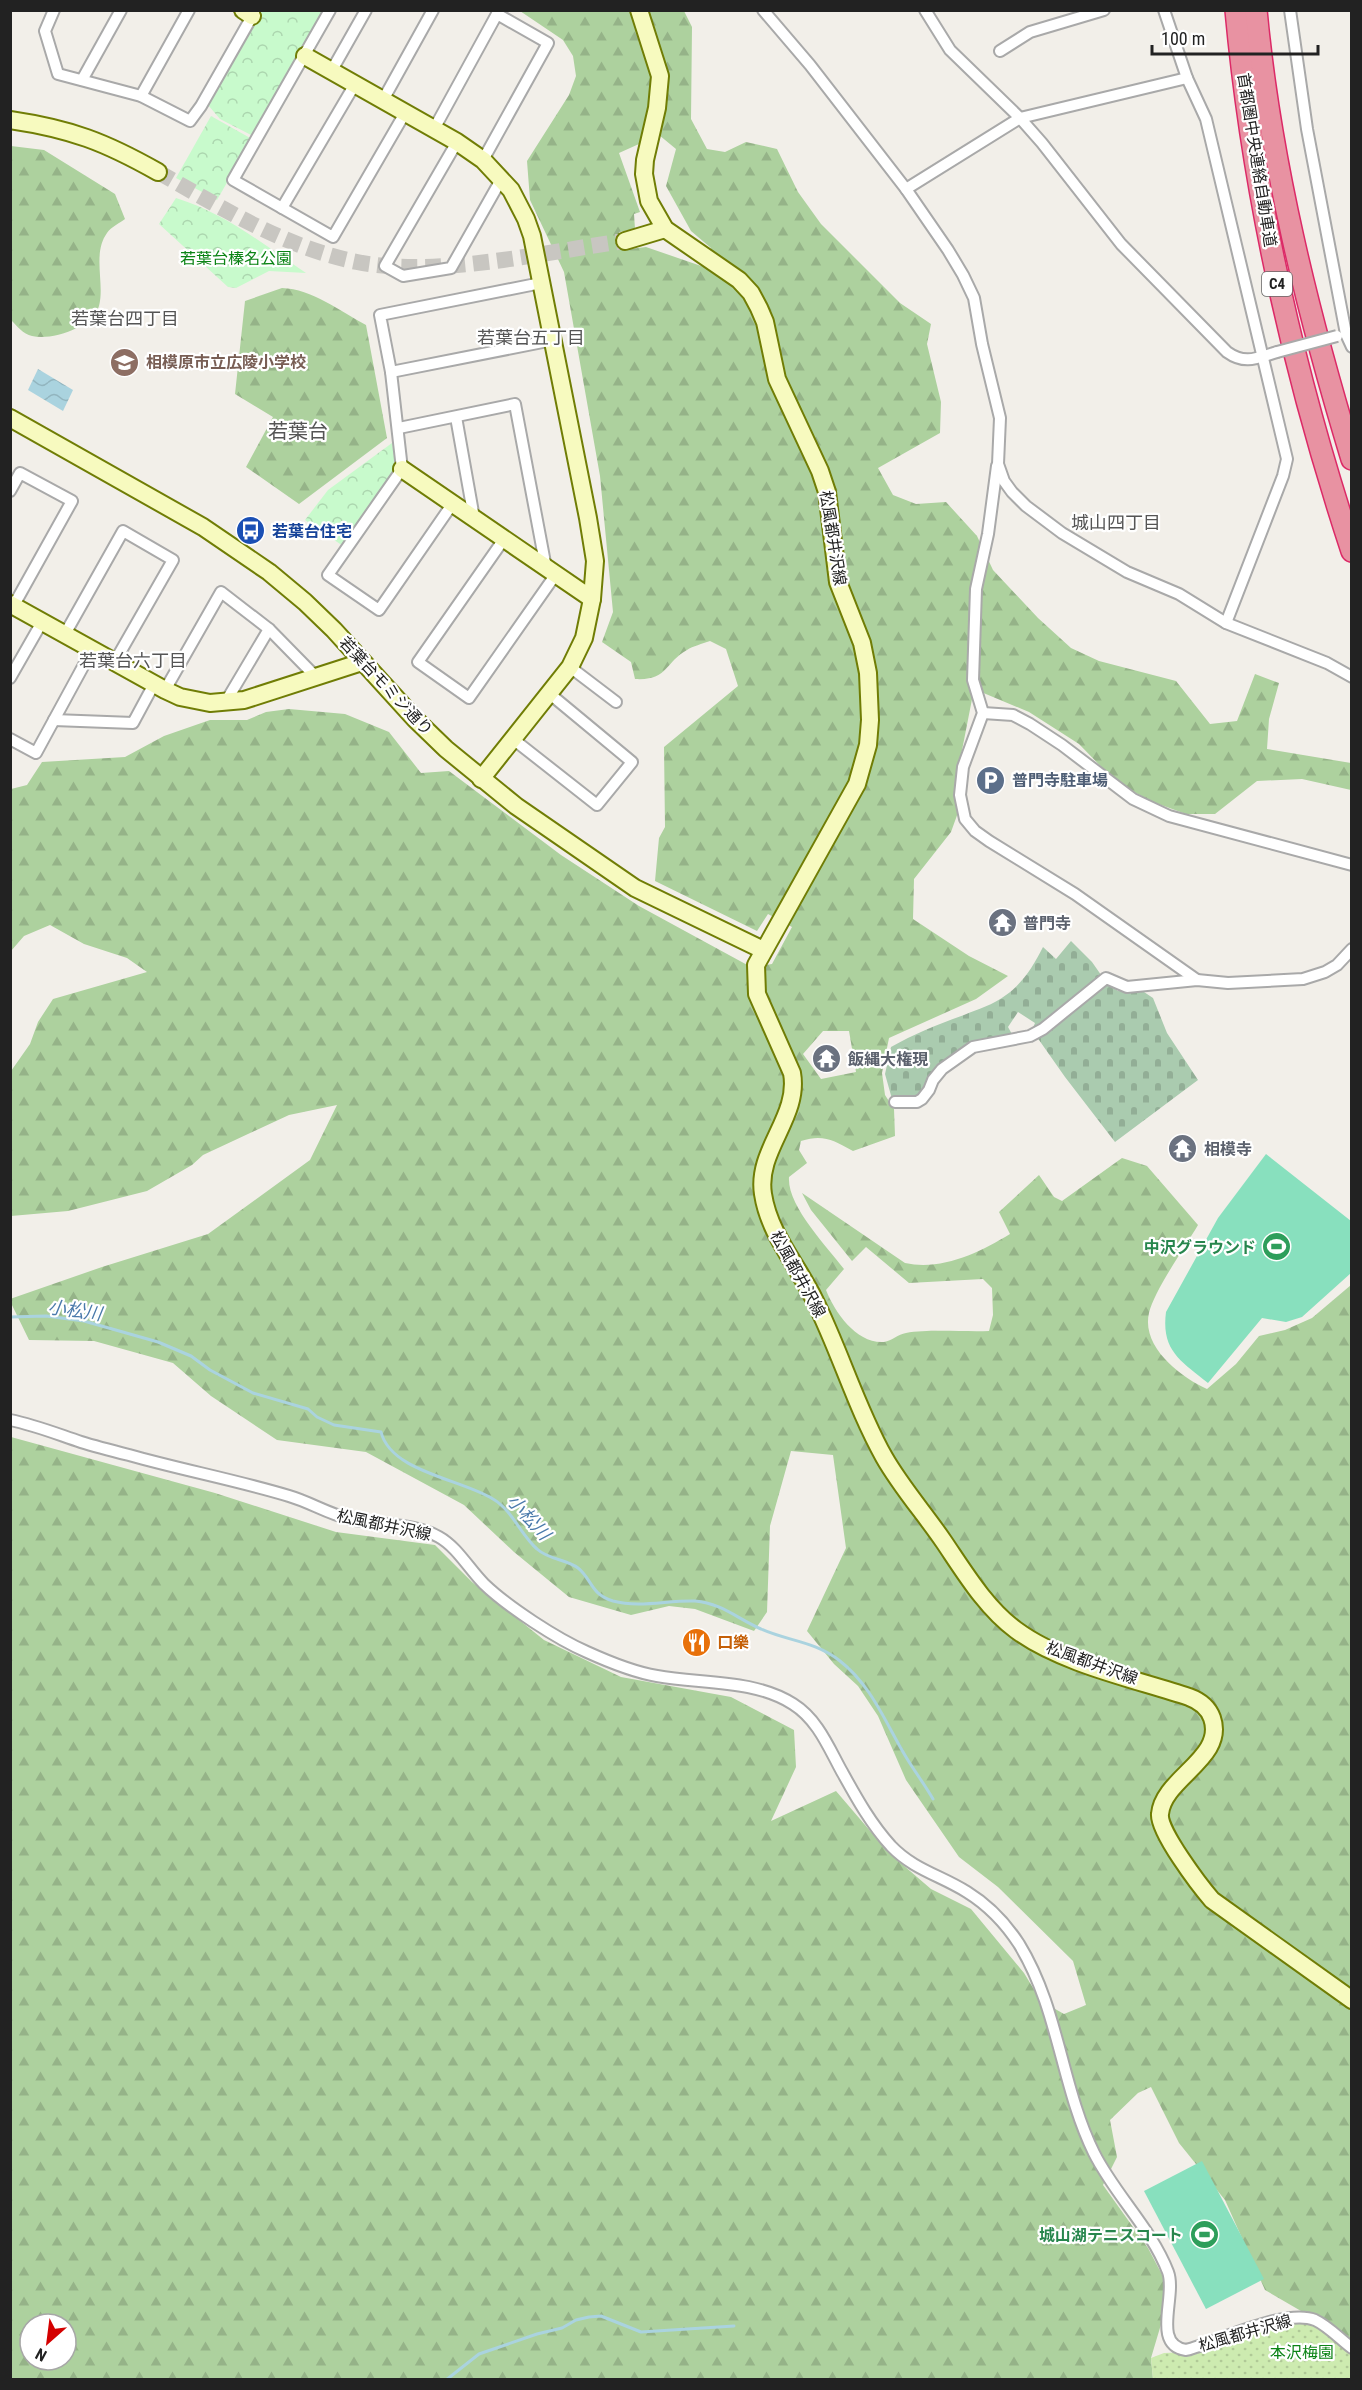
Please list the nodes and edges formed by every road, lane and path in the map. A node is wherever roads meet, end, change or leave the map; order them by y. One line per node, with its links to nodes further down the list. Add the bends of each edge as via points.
1 (54, 10): 20 (street, via 45,31 58,74)
2 (121, 10): 20 (street)
3 (189, 10): 22 (street)
4 (330, 10): 17 (street)
5 (366, 10): 18 (street)
6 (433, 10): 23 (street)
7 (639, 10): 34 (street, 松風都井沢線, via 660,76 645,160 649,201)
8 (763, 10): 32 (street)
9 (925, 10): 25 (street, via 950,50)
10 (1104, 10): 16 (street, via 1030,32)
11 (1164, 10): 19 (street)
12 (1236, 10): 52 (highway, 首都圏中央連絡自動車道 / C4, via 1261,204 1276,277 1299,376)
13 (1256, 10): 45 (highway, 首都圏中央連絡自動車道 / C4, via 1269,108 1301,274 1324,369)
14 (1290, 10): 37 (street)
15 (250, 12): 22 (street, via 193,119 186,121)
16 (1000, 51)
17 (305, 56): 18 (street); 33 (street, via 233,180)
18 (332, 70): 21 (street)
19 (1187, 78): 25 (street); 40 (street, via 1206,119)
20 (82, 80): 22 (street)
21 (355, 84): 23 (street); 33 (street)
22 (141, 96)
23 (383, 100): 24 (street)
24 (405, 113): 27 (street); 33 (street, via 333,237)
25 (1020, 118): 32 (street); 40 (street, via 1121,244 1227,352 1246,361)
26 (10, 120): 30 (street, via 86,136)
27 (434, 129): 28 (street); 29 (street, via 497,14 548,43)
28 (457, 142): 29 (street); 31 (street, via 385,266 403,276 451,268)
29 (483, 160): 31 (street)
30 (158, 172)
31 (502, 178): 36 (street, via 526,219)
32 (906, 189): 46 (street, via 948,250 974,298 1000,418)
33 (282, 208)
34 (664, 229): 35 (street); 78 (street, 松風都井沢線, via 739,280 759,308 777,379 827,492 838,582 866,656 870,720 864,764 846,806)
35 (625, 241)
36 (541, 283): 38 (street); 41 (street, via 380,315)
37 (1341, 335): 39 (street); 40 (street, bridge)
38 (553, 340): 41 (street); 54 (street, via 595,561)
39 (1352, 347)
40 (1262, 357): 57 (street, via 1287,459)
41 (391, 372): 44 (street)
42 (456, 417): 44 (street); 50 (street); 53 (street, via 515,404)
43 (10, 418): 61 (street, 若葉台モミジ通り, via 234,547 305,602)
44 (399, 428): 47 (street)
45 (1352, 459)
46 (998, 464): 57 (street, via 1012,492 1062,533); 71 (street, via 976,589 973,680)
47 (402, 469): 49 (street); 49 (street, via 328,575 345,587 379,610)
48 (10, 491): 55 (street, via 20,473 72,501)
49 (453, 504): 50 (street)
50 (474, 518): 51 (street)
51 (504, 539): 53 (street); 53 (street, via 418,662 469,698)
52 (1352, 551)
53 (551, 571): 54 (street)
54 (592, 599): 63 (street, via 584,638)
55 (12, 604): 56 (street)
56 (42, 622): 59 (street); 65 (street)
57 (1226, 623): 64 (street, via 1327,663)
58 (268, 629): 66 (street); 67 (street, via 221,592); 70 (street)
59 (65, 634): 60 (street); 62 (street, via 123,531 153,548 173,560)
60 (92, 651): 62 (street); 72 (street)
61 (362, 662): 66 (street); 75 (street, 若葉台モミジ通り, via 415,719)
62 (114, 663): 67 (street)
63 (570, 667): 68 (street); 69 (street)
64 (1352, 677)
65 (10, 678)
66 (317, 678): 70 (street)
67 (159, 687): 70 (street, via 196,700); 72 (street, via 133,723)
68 (550, 694): 74 (street); 74 (street, via 632,762 597,805)
69 (616, 702)
70 (225, 703)
71 (983, 713): 76 (street, via 1013,715 1030,724 1133,799 1169,816); 79 (street, via 960,781 962,810 970,825)
72 (54, 720): 73 (street, via 36,753)
73 (10, 739)
74 (513, 739): 75 (street)
75 (481, 779): 78 (street, 若葉台モミジ通り, via 635,888)
76 (1352, 865)
77 (1352, 949): 79 (street, via 1337,965 1314,977 1228,983)
78 (763, 950): 82 (street, 松風都井沢線, via 756,965 757,994 794,1084 789,1108 764,1166 762,1191 767,1215 815,1300 885,1459 966,1574 1014,1629 1080,1661 1189,1697 1204,1706 1213,1719 1215,1731 1197,1762 1163,1800 1159,1817 1164,1831 1212,1900)
79 (1197, 980): 80 (street, via 1127,987 1106,978 1037,1033 973,1047 942,1070 918,1102)
80 (895, 1102)
81 (10, 1420): 83 (street, 松風都井沢線, via 160,1464 294,1497 353,1520 437,1535 488,1588 581,1649 654,1676 750,1688 797,1706 822,1735 861,1806 888,1843 920,1870 983,1902 1022,1948 1044,1993 1094,2152 1157,2248 1171,2279 1167,2329 1171,2344 1176,2349 1194,2348 1293,2317 1316,2321)
82 (1352, 2000)
83 (1352, 2349)

